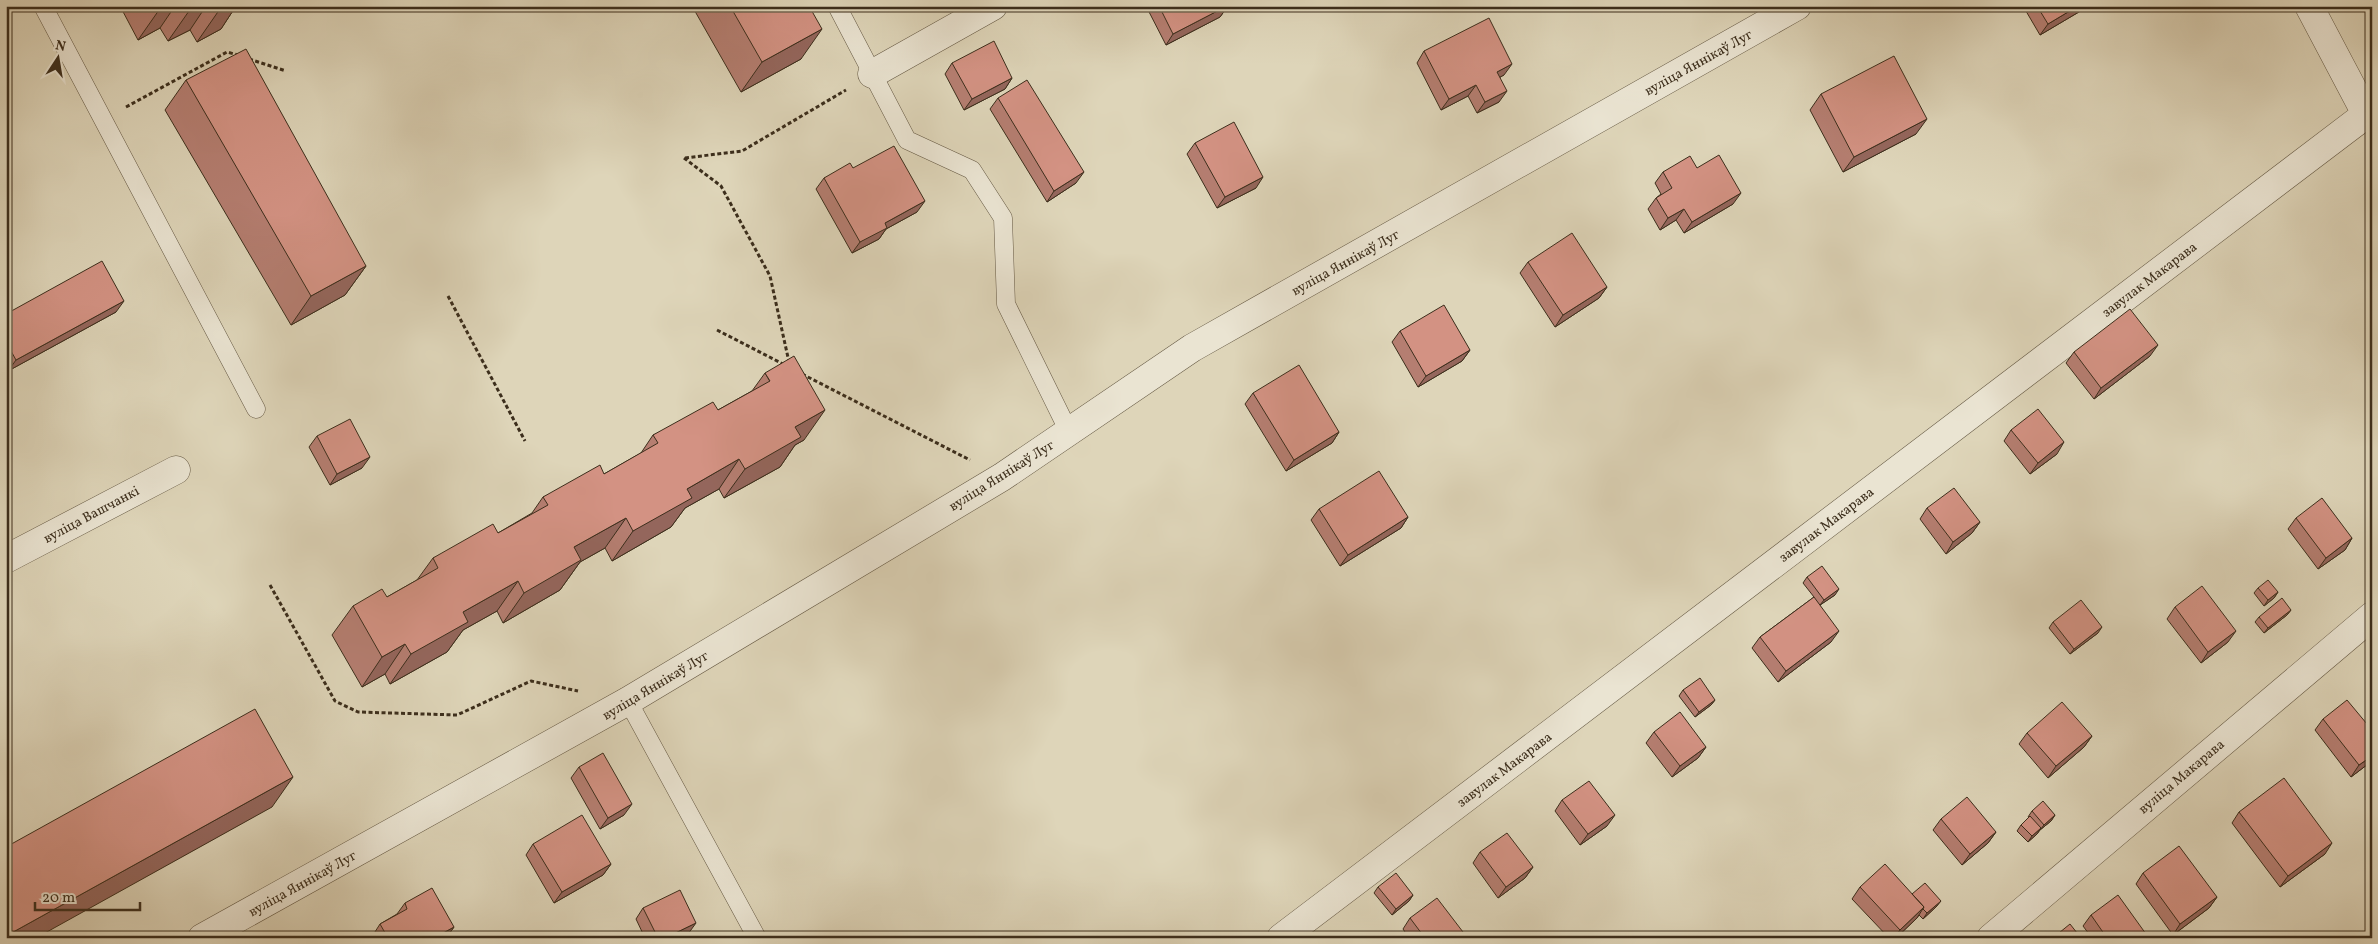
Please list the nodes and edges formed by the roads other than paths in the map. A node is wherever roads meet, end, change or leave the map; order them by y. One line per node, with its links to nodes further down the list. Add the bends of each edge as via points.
1 (43, 6): 8 (lane)
2 (837, 6): 6 (lane)
3 (993, 6): 6 (street)
4 (1797, 6): 9 (street, вуліца Яннікаў Луг, via 1192,348)
5 (2309, 6): 7 (street)
6 (872, 74): 9 (lane, via 907,140 972,170 1003,218 1006,304)
7 (2369, 112): 16 (street, завулак Макарава)
8 (256, 409)
9 (1069, 432): 13 (street, вуліца Яннікаў Луг, via 1002,476)
10 (176, 470): 11 (street, вуліца Вашчанкі)
11 (6, 559)
12 (2372, 616): 17 (street, вуліца Макарава)
13 (628, 701): 14 (street, вуліца Яннікаў Луг); 15 (lane)
14 (202, 938)
15 (757, 938)
16 (1281, 938)
17 (1991, 938)

